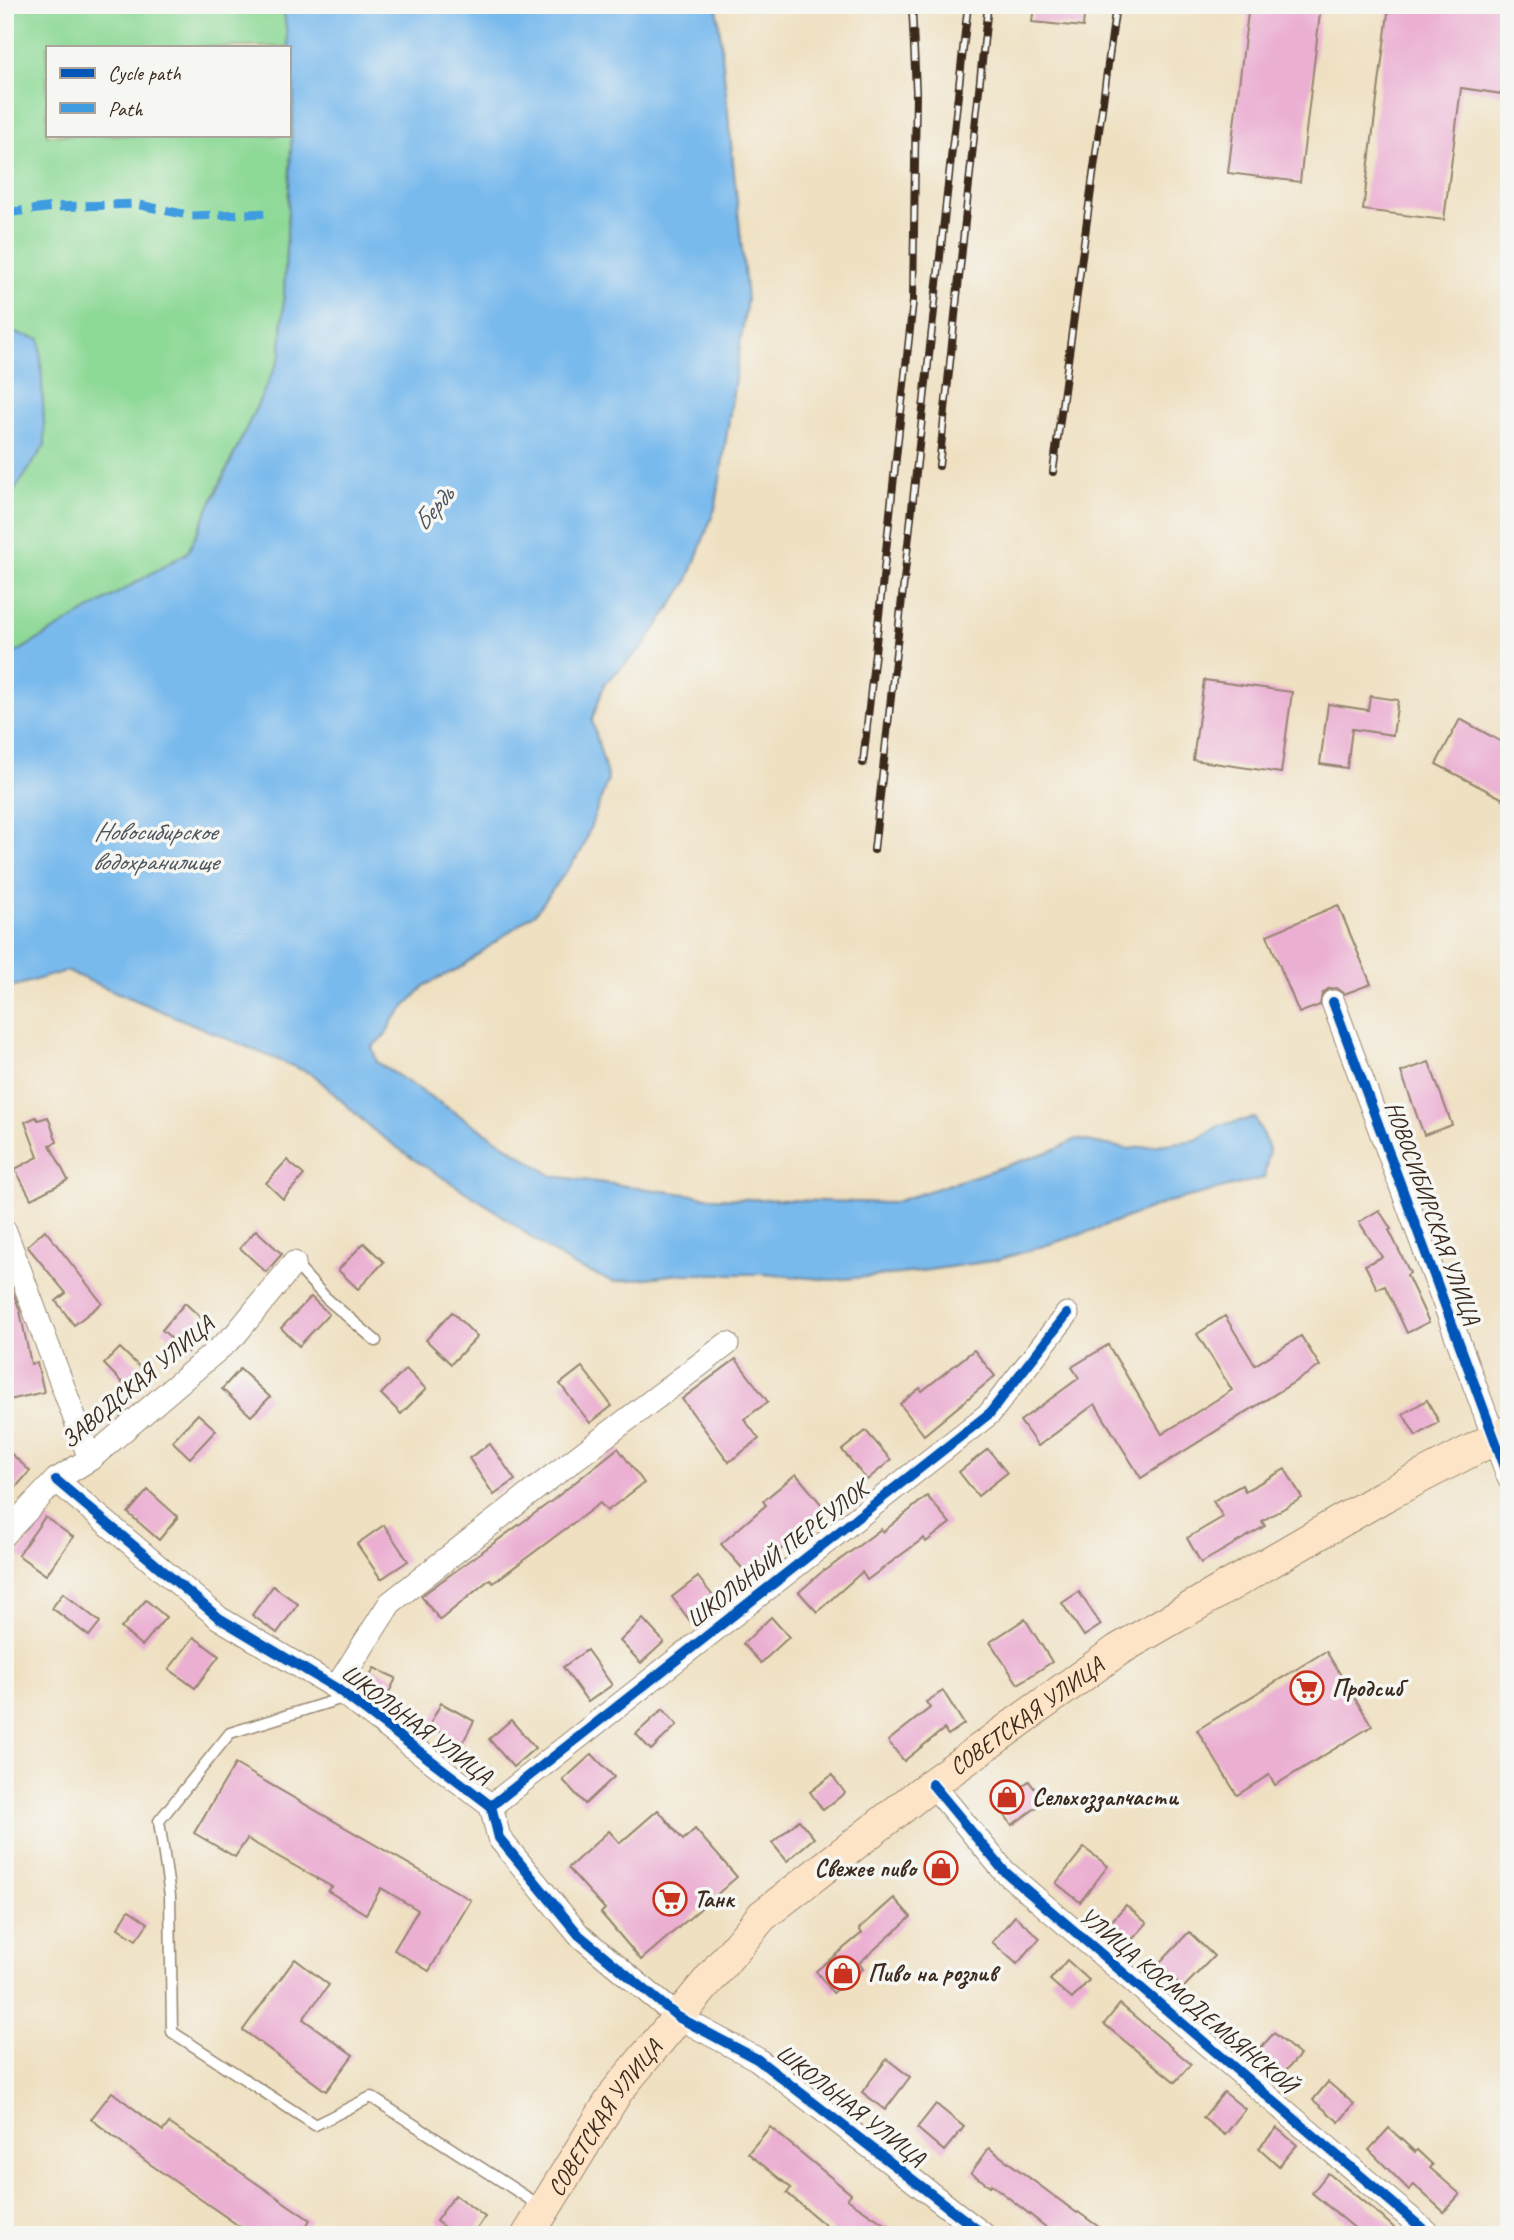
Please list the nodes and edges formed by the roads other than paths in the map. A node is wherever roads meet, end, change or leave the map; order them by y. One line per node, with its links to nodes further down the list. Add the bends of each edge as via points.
1 (1333, 1002): 7 (street, НОВОСИБИРСКАЯ УЛИЦА)
2 (5, 1231): 8 (street)
3 (294, 1262): 5 (lane, via 326,1298); 8 (street, ЗАВОДСКАЯ УЛИЦА, via 235,1335)
4 (1067, 1314): 14 (street, ШКОЛЬНЫЙ ПЕРЕУЛОК, via 990,1413)
5 (376, 1341)
6 (727, 1344): 12 (street, ШКОЛЬНАЯ УЛИЦА, via 390,1603)
7 (1501, 1434): 9 (street, НОВОСИБИРСКАЯ УЛИЦА); 13 (main road, СОВЕТСКАЯ УЛИЦА, via 1118,1650)
8 (90, 1459): 10 (street, ЗАВОДСКАЯ УЛИЦА)
9 (1509, 1478)
10 (55, 1480): 11 (street, ЗАВОДСКАЯ УЛИЦА); 12 (street, ШКОЛЬНАЯ УЛИЦА, via 219,1618)
11 (5, 1534)
12 (341, 1692): 14 (street, ШКОЛЬНАЯ УЛИЦА); 16 (lane, via 230,1733 159,1821 170,1896 172,2032 315,2125 372,2097)
13 (932, 1784): 15 (main road, СОВЕТСКАЯ УЛИЦА, via 762,1916); 19 (street, УЛИЦА КОСМОДЕМЬЯНСКОЙ, via 1003,1871)
14 (491, 1806): 15 (street, ШКОЛЬНАЯ УЛИЦА, via 499,1838 579,1935)
15 (678, 2017): 16 (main road, СОВЕТСКАЯ УЛИЦА, via 617,2091); 18 (street, ШКОЛЬНАЯ УЛИЦА, via 757,2059)
16 (543, 2208): 17 (main road, СОВЕТСКАЯ УЛИЦА)
17 (528, 2235)
18 (984, 2235)
19 (1430, 2235)

